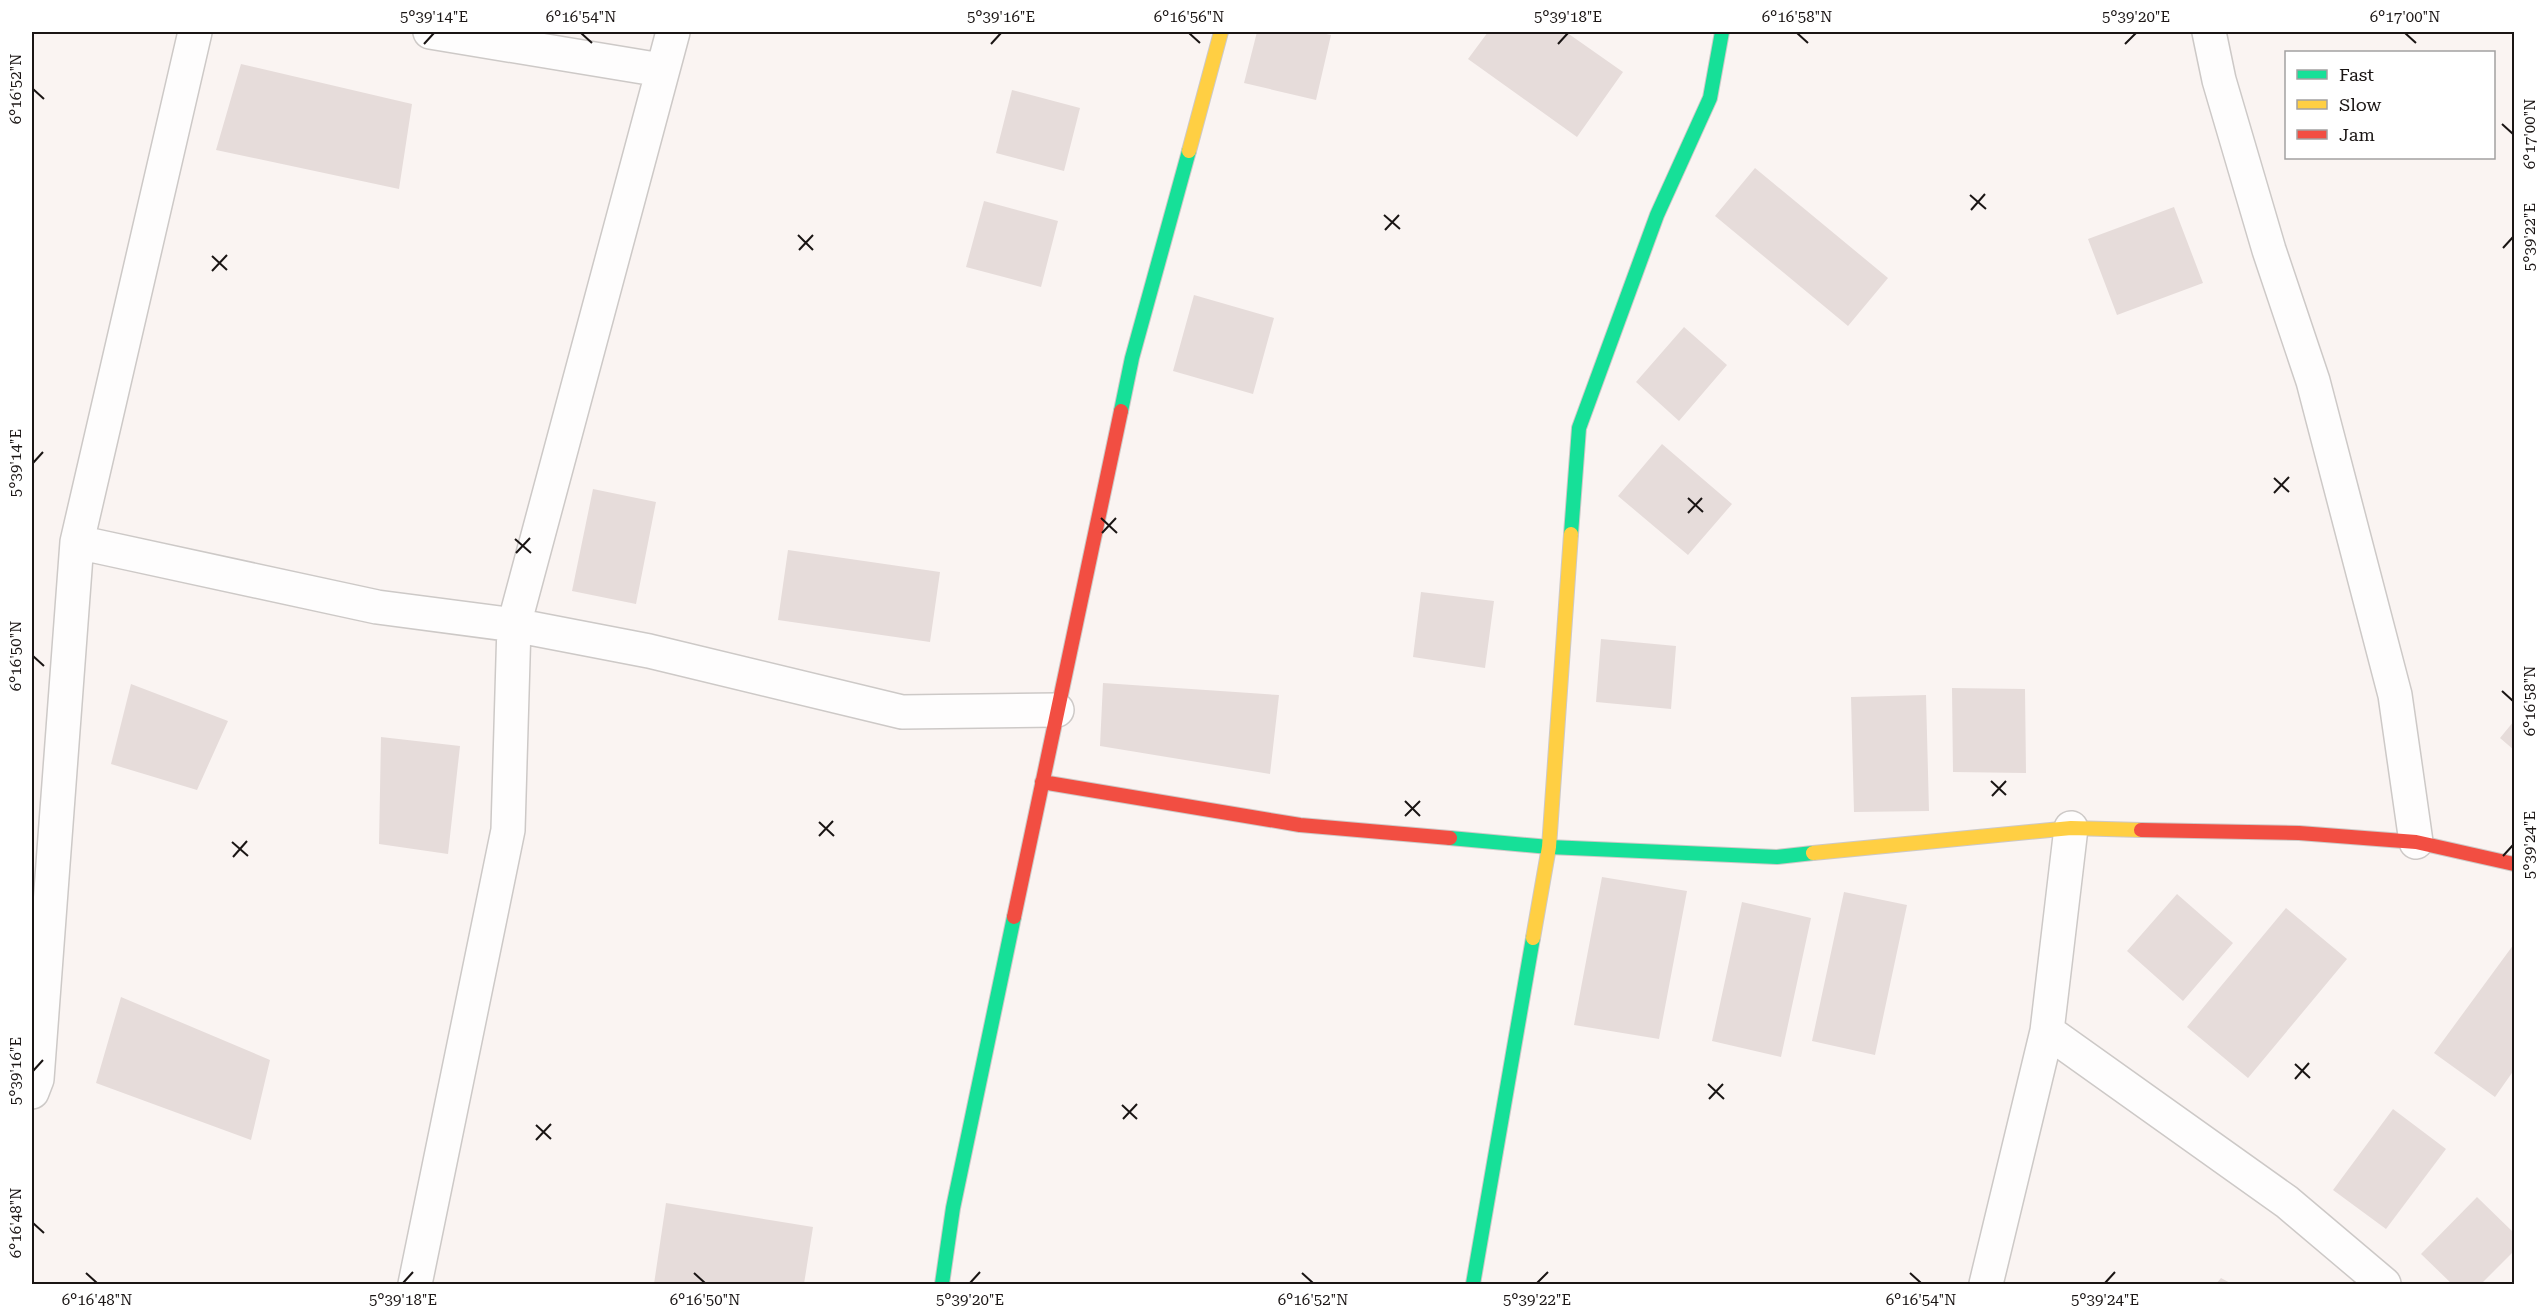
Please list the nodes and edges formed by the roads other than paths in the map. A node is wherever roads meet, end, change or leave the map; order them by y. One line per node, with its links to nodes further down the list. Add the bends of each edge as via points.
1 (195, 32): 8 (street)
2 (430, 32): 7 (street)
3 (673, 32): 7 (street)
4 (1221, 32): 10 (street, via 1132,358)
5 (1722, 32): 14 (street, via 1710,98 1657,215 1579,428)
6 (2209, 32): 13 (street, via 2219,80 2269,250 2313,381 2395,695)
7 (661, 70): 9 (street)
8 (77, 542): 9 (street, via 377,607); 17 (street, via 37,1078)
9 (514, 625): 10 (street, via 649,651 902,712); 18 (street, via 508,830)
10 (1057, 710): 11 (street)
11 (1042, 782): 14 (street, via 1300,825); 19 (street, via 953,1208)
12 (2071, 828): 13 (street, via 2299,833); 14 (street, via 1777,857); 16 (street)
13 (2416, 842): 15 (street)
14 (1549, 847): 20 (street)
15 (2514, 864)
16 (2047, 1031): 21 (street); 22 (street, via 2287,1202)
17 (32, 1092)
18 (415, 1284)
19 (942, 1284)
20 (1473, 1284)
21 (1986, 1284)
22 (2384, 1284)

